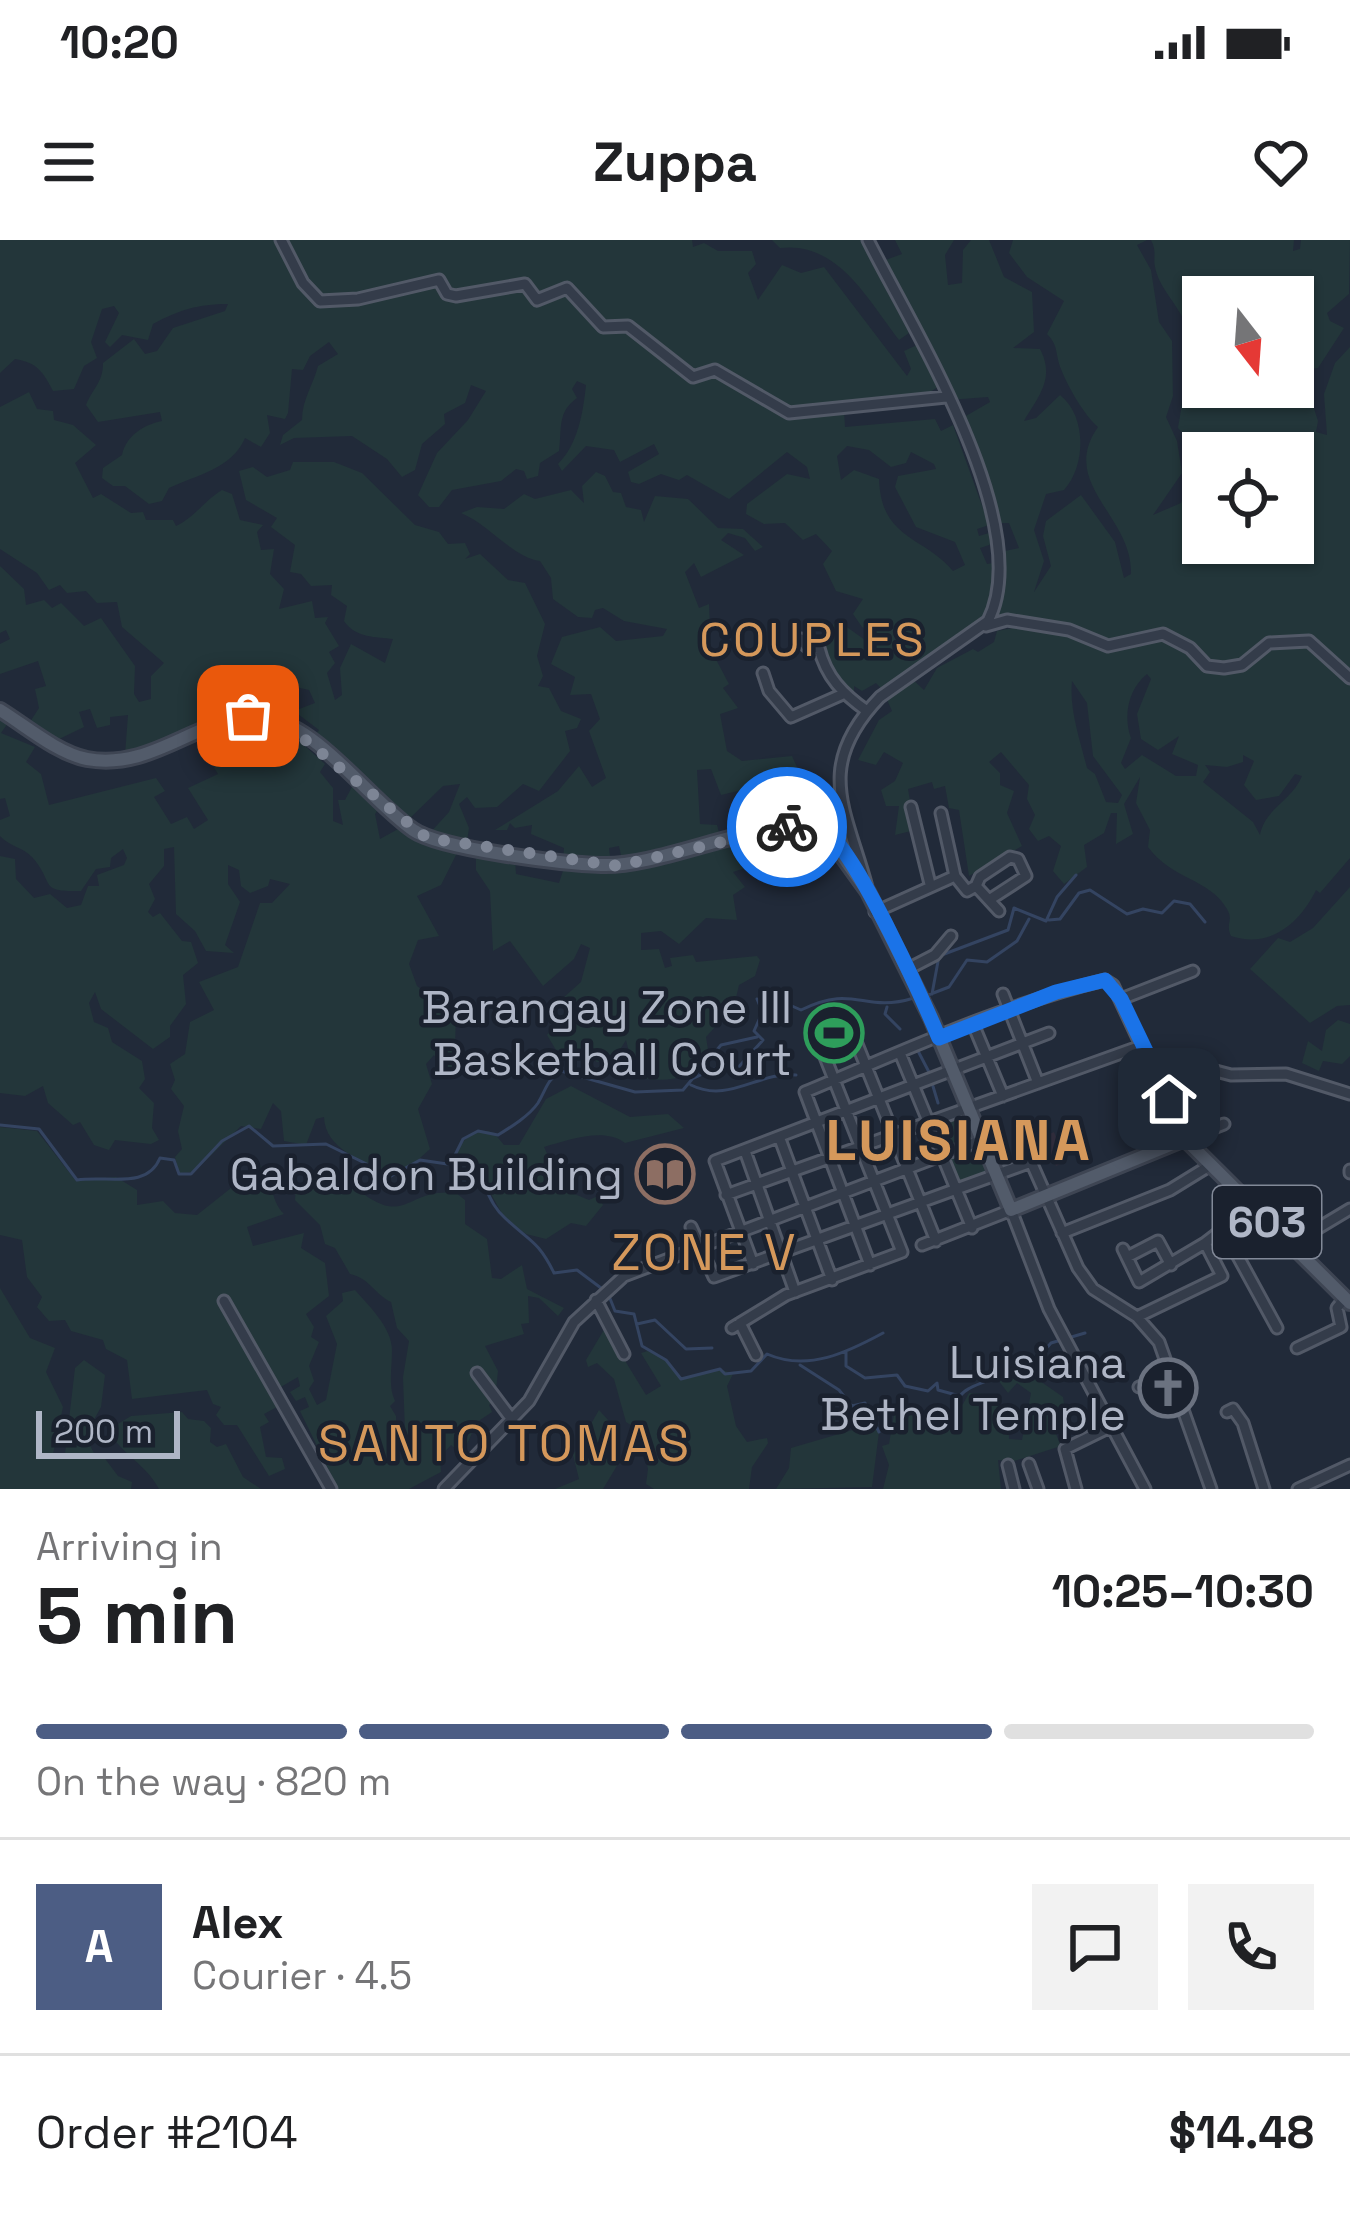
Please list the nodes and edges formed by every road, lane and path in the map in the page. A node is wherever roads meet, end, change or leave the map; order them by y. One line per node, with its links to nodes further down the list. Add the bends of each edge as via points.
1 (281, 240): 3 (street, via 320,301 424,280 439,280 456,296 525,284 537,300 568,288 603,327 628,326 692,377 715,370 789,413)
2 (868, 240): 3 (street)
3 (946, 397): 4 (street, via 986,496 1000,556 996,598)
4 (981, 627): 7 (street, via 1007,620 1108,646 1163,634 1207,666 1224,668 1242,665 1269,643 1309,641); 10 (street)
5 (801, 639): 8 (street, via 819,648)
6 (763, 673): 8 (street, via 791,717)
7 (1350, 678)
8 (843, 694): 10 (street)
9 (0, 710): 15 (main road, via 96,760 164,751 238,716 283,722 427,838 597,866 803,826)
10 (867, 711): 15 (street, via 836,783)
11 (911, 807): 14 (street)
12 (941, 813): 13 (street)
13 (948, 845): 14 (street); 16 (street)
14 (922, 854): 17 (street)
15 (853, 857): 21 (main road)
16 (956, 876): 17 (street); 18 (street, via 968,891)
17 (930, 884): 21 (street)
18 (976, 886): 19 (street); 19 (street, via 1010,856 1018,859 1026,876)
19 (989, 900): 20 (street)
20 (999, 911)
21 (875, 912): 23 (main road)
22 (951, 936): 23 (street)
23 (906, 970): 31 (main road)
24 (1193, 971): 26 (street)
25 (1003, 994): 27 (street)
26 (1121, 999): 27 (street, via 1105,980); 33 (street)
27 (1009, 1010): 28 (street); 32 (street)
28 (973, 1024): 31 (street); 36 (street)
29 (814, 1029): 34 (street)
30 (1048, 1033): 32 (street)
31 (939, 1038): 35 (street); 38 (main road)
32 (1022, 1044): 36 (street); 41 (street)
33 (1141, 1046): 39 (street); 41 (street)
34 (821, 1048): 37 (street, via 854,1034); 40 (street)
35 (900, 1053): 37 (street); 42 (street)
36 (987, 1059): 38 (street); 44 (street)
37 (866, 1066): 40 (street); 45 (street)
38 (954, 1072): 42 (street); 46 (main road)
39 (1160, 1076): 43 (street, via 1192,1065 1249,1077 1286,1074); 54 (street)
40 (835, 1079): 47 (street); 50 (street, via 805,1092)
41 (1038, 1083): 44 (street)
42 (914, 1087): 45 (street); 48 (street)
43 (1350, 1094)
44 (1003, 1096): 46 (street)
45 (880, 1100): 47 (street); 51 (street)
46 (969, 1109): 48 (street); 55 (main road)
47 (849, 1113): 50 (street); 56 (street)
48 (929, 1124): 51 (street); 58 (street)
49 (1224, 1124): 54 (street)
50 (816, 1126): 53 (street); 59 (street)
51 (895, 1136): 56 (street); 62 (street)
52 (1021, 1138): 60 (street)
53 (780, 1139): 57 (street); 63 (street)
54 (1185, 1139): 61 (main road, 603); 70 (main road, 603)
55 (982, 1140): 58 (street); 64 (main road)
56 (862, 1148): 59 (street); 65 (street)
57 (745, 1151): 66 (street); 68 (street, via 715,1161)
58 (942, 1156): 62 (street); 67 (street)
59 (829, 1161): 63 (street); 69 (street)
60 (1031, 1162): 64 (street); 70 (street)
61 (1209, 1166): 72 (main road, 603); 83 (street)
62 (908, 1170): 65 (street); 71 (street)
63 (792, 1172): 66 (street); 73 (street)
64 (998, 1175): 67 (street); 75 (main road)
65 (875, 1182): 69 (street); 76 (street)
66 (757, 1185): 68 (street); 77 (street)
67 (957, 1190): 71 (street); 79 (street)
68 (726, 1195): 82 (street)
69 (842, 1196): 73 (street); 80 (street)
70 (1047, 1196): 75 (main road, 603); 83 (street)
71 (922, 1204): 76 (street); 85 (street)
72 (1252, 1207): 81 (street); 88 (main road, 603)
73 (806, 1208): 77 (street); 84 (street)
74 (1350, 1209): 88 (street)
75 (1012, 1210): 79 (street); 109 (street, via 1049,1309)
76 (889, 1217): 80 (street); 92 (street, via 902,1252)
77 (771, 1221): 82 (street); 90 (street)
78 (691, 1226): 89 (street)
79 (972, 1228): 85 (street)
80 (855, 1229): 84 (street); 92 (street)
81 (1223, 1229): 86 (street); 100 (street)
82 (740, 1233): 89 (street); 91 (street)
83 (1063, 1233): 99 (street, via 1094,1289)
84 (818, 1241): 90 (street); 94 (street)
85 (936, 1241): 87 (street)
86 (1205, 1243): 93 (street); 99 (street, via 1222,1276)
87 (922, 1245)
88 (1291, 1245): 97 (main road, 603)
89 (700, 1250): 91 (street, via 714,1277); 96 (street, via 636,1271)
90 (783, 1254): 91 (street); 95 (street)
91 (753, 1264)
92 (870, 1265): 94 (street)
93 (1171, 1265): 93 (street, via 1139,1282 1125,1253 1158,1240)
94 (832, 1280): 95 (street)
95 (795, 1292): 103 (street, via 736,1325)
96 (596, 1300): 102 (street); 108 (street, via 568,1329)
97 (1348, 1300): 101 (street, via 1337,1308 1341,1327)
98 (224, 1301): 113 (street)
99 (1137, 1317): 105 (street, via 1154,1333)
100 (1277, 1328)
101 (1297, 1348)
102 (624, 1354)
103 (756, 1355)
104 (477, 1373): 108 (street)
105 (1171, 1376): 106 (street); 119 (street)
106 (1139, 1387)
107 (1227, 1412): 120 (street, via 1244,1424)
108 (512, 1421): 114 (street)
109 (1112, 1426): 117 (street, via 1065,1449); 118 (street)
110 (1029, 1464): 116 (street)
111 (1008, 1465): 115 (street)
112 (1350, 1466): 121 (street)
113 (331, 1489)
114 (444, 1489)
115 (1014, 1489)
116 (1038, 1489)
117 (1076, 1489)
118 (1145, 1489)
119 (1211, 1489)
120 (1264, 1489)
121 (1298, 1489)

